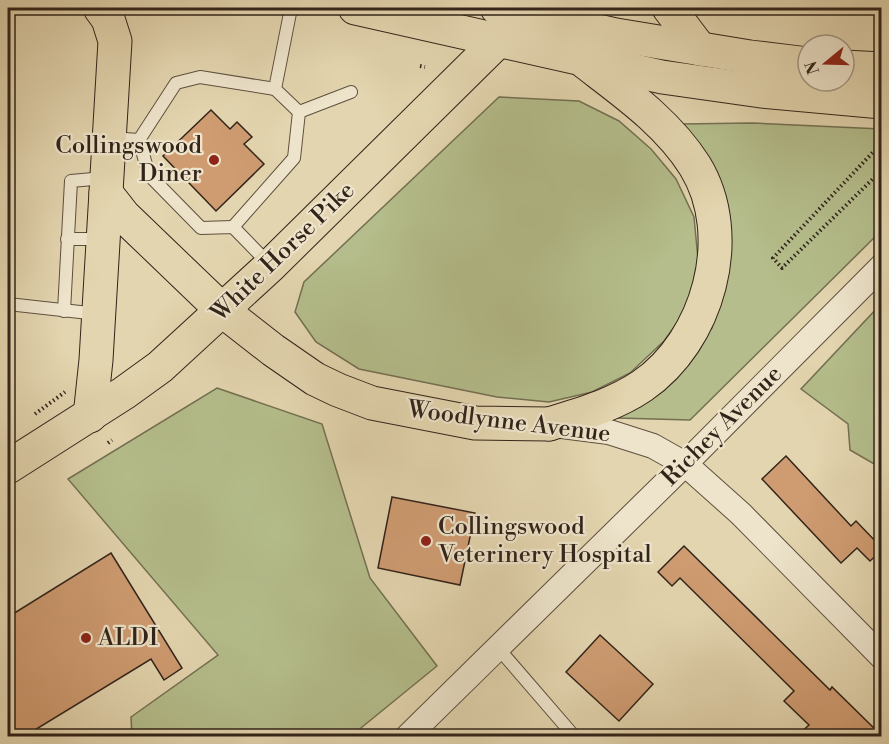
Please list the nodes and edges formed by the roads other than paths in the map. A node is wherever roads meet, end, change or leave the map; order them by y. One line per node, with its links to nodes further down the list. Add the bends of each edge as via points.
1 (100, 8): 15 (main road, via 115,41)
2 (291, 8): 11 (lane)
3 (355, 8): 5 (main road)
4 (669, 8): 6 (main road)
5 (515, 17): 6 (main road); 7 (main road); 20 (main road, White Horse Pike)
6 (700, 49): 8 (main road)
7 (577, 56): 13 (main road, via 662,77); 27 (main road, via 645,109 696,167 713,217 715,244 706,297 686,339 665,366 642,386 617,400)
8 (796, 62)
9 (856, 68): 10 (main road)
10 (882, 69)
11 (274, 89): 14 (lane); 15 (lane, via 200,77 176,83)
12 (351, 92): 14 (lane)
13 (882, 102)
14 (299, 112): 17 (lane, via 294,158)
15 (125, 139): 16 (main road); 17 (lane, via 149,175 201,228)
16 (107, 185): 18 (lane, via 71,181); 19 (main road); 23 (main road, Woodlynne Avenue, via 124,216)
17 (233, 227): 20 (lane)
18 (67, 239): 19 (lane); 24 (lane)
19 (103, 240): 25 (main road)
20 (271, 265): 23 (main road, White Horse Pike)
21 (882, 266): 28 (street, Richey Avenue)
22 (8, 304): 24 (lane)
23 (223, 310): 26 (main road, White Horse Pike, via 160,367); 27 (main road, Woodlynne Avenue, via 315,379 372,403 475,423)
24 (64, 311): 25 (lane)
25 (99, 314): 26 (main road)
26 (90, 416): 29 (main road, White Horse Pike)
27 (549, 424): 28 (street, Woodlynne Avenue, via 609,432 653,446)
28 (685, 464): 30 (street, Richey Avenue); 31 (street, Woodlynne Avenue, via 741,514)
29 (8, 467)
30 (498, 648): 32 (street, Richey Avenue); 33 (lane)
31 (882, 657)
32 (408, 736)
33 (574, 736)

